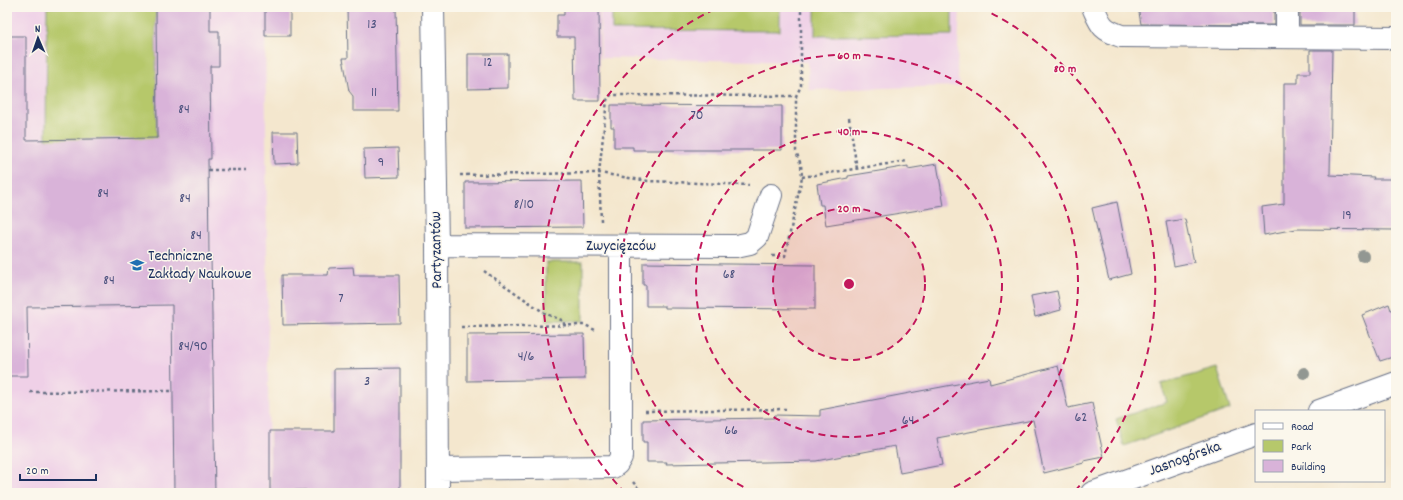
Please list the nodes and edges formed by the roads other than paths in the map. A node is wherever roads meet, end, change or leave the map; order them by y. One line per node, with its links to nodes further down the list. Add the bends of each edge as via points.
1 (433, 7): 7 (street, Partyzantów)
2 (1093, 7): 4 (street, via 1102,26 1121,36)
3 (1287, 7): 4 (street)
4 (1287, 37): 5 (street)
5 (1396, 38)
6 (762, 190): 8 (street, Zwycięzców, via 757,237 750,243 736,246)
7 (437, 245): 8 (street, Zwycięzców); 12 (street, Partyzantów)
8 (612, 247): 12 (street, via 621,343 620,457 617,464 612,467)
9 (1396, 383): 10 (street)
10 (1322, 410)
11 (1255, 434): 14 (street, Jasnogórska)
12 (438, 469): 13 (street, Partyzantów)
13 (438, 493)
14 (1092, 493)

